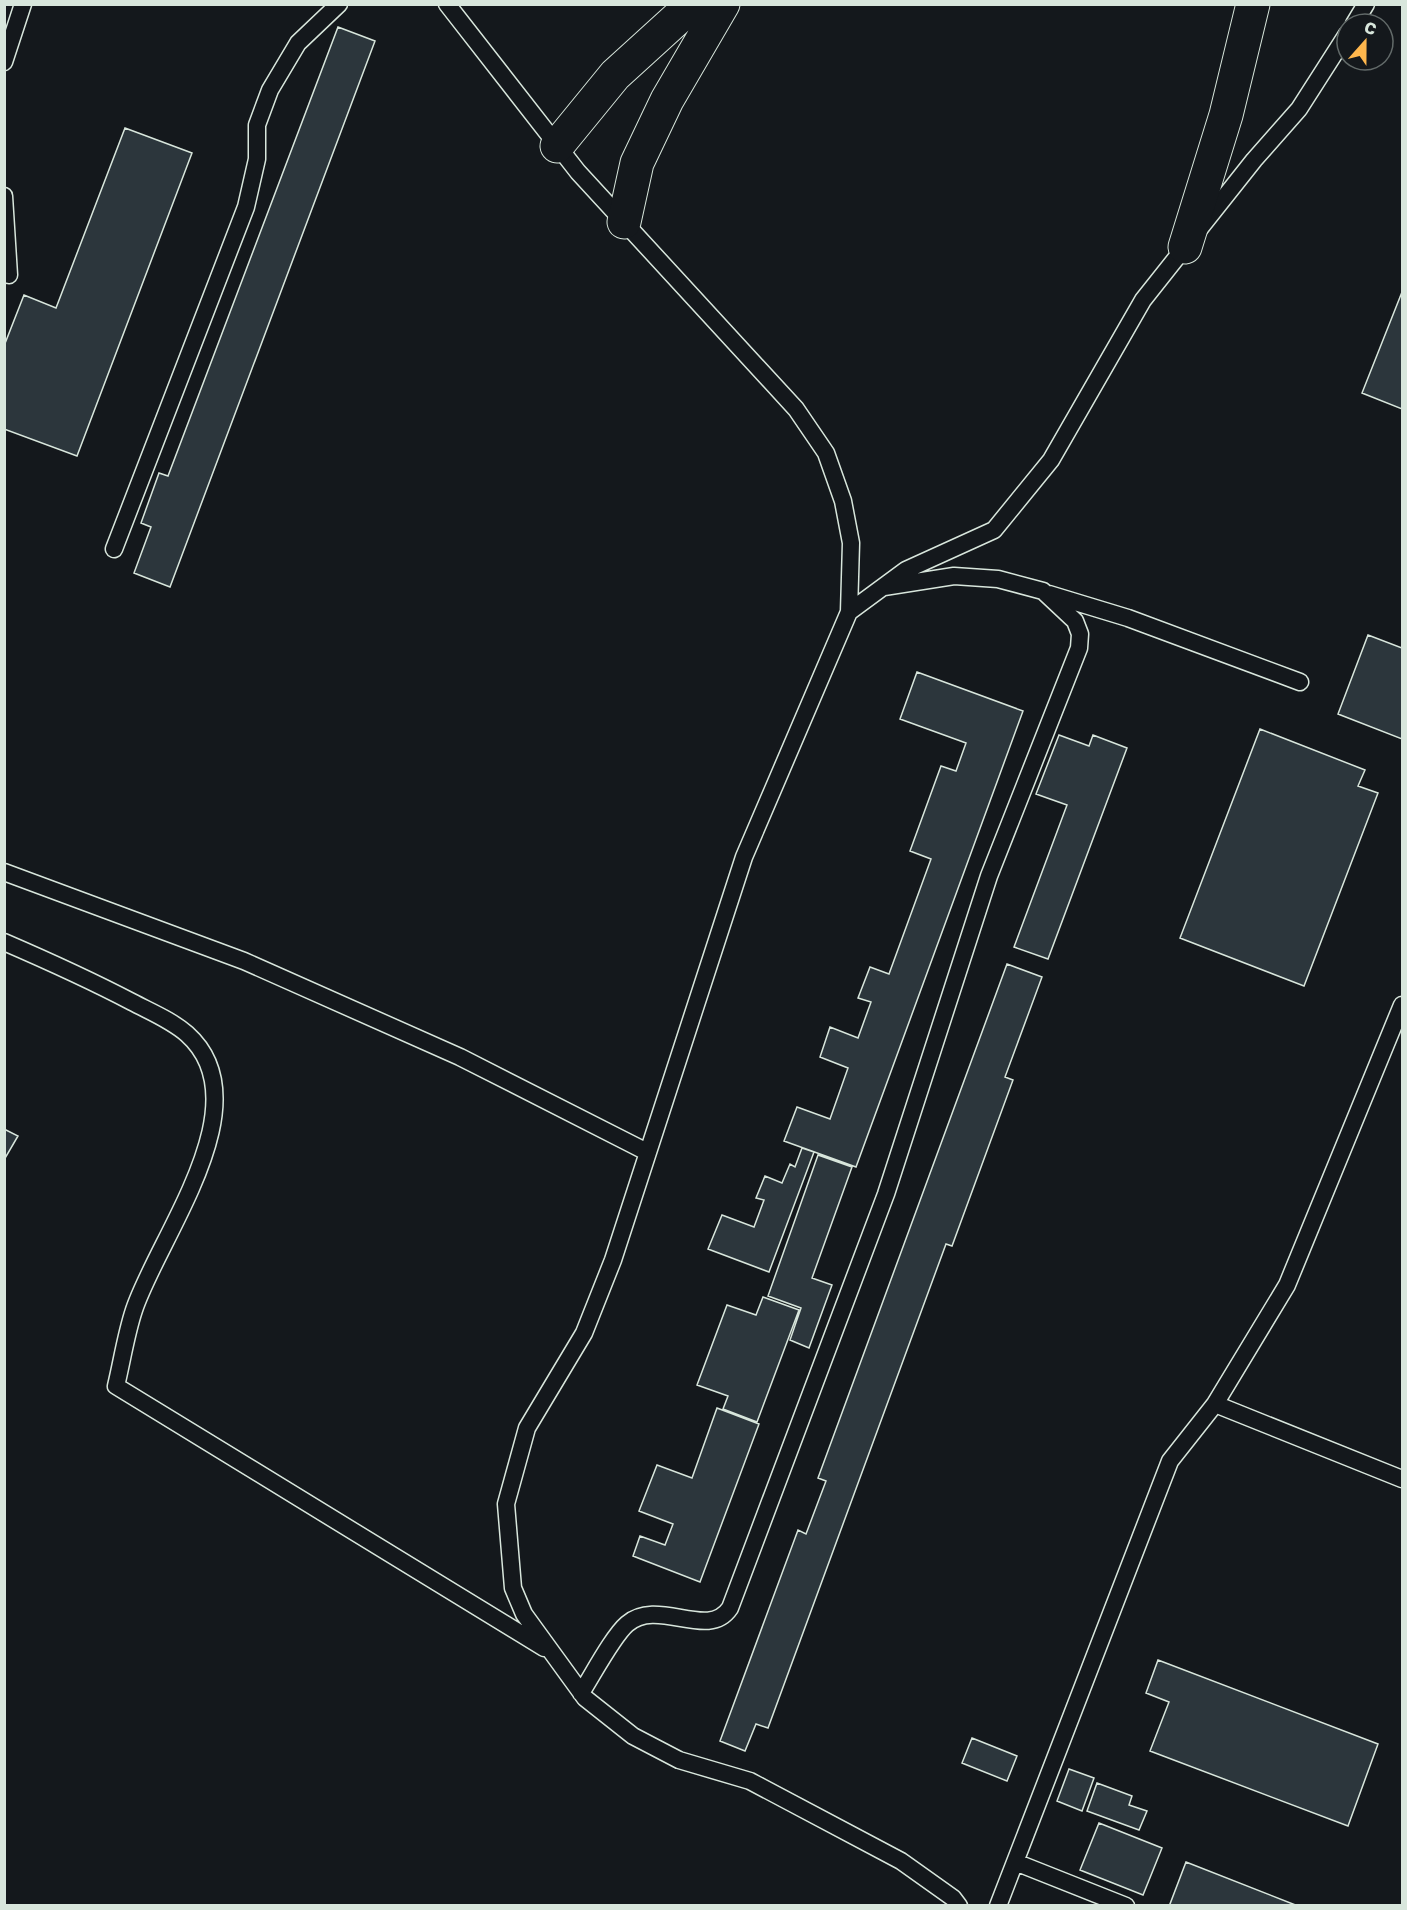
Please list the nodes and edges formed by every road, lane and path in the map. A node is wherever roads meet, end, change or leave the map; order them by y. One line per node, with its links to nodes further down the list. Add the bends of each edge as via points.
1 (23, 4): 8 (lane)
2 (339, 4): 14 (lane, via 298,43 270,90 257,125 257,159 246,207)
3 (447, 4): 9 (lane)
4 (693, 4): 9 (street, via 615,75)
5 (723, 4): 11 (street, via 667,100 637,163)
6 (1253, 4): 12 (street, via 1226,115)
7 (1335, 53): 12 (lane, via 1299,109)
8 (4, 62)
9 (557, 146): 11 (lane)
10 (4, 196): 13 (lane)
11 (624, 222): 17 (lane, via 796,409 826,453 843,501 851,543)
12 (1185, 247): 15 (lane, via 1143,300 1051,460 994,530 906,570)
13 (9, 275)
14 (114, 549)
15 (884, 586): 16 (lane, via 954,576 998,579); 17 (lane)
16 (1043, 591): 18 (lane); 26 (lane, via 1075,621 1080,634 1079,648 989,876 886,1194 730,1608 720,1618 706,1621 656,1613 628,1624)
17 (849, 612): 22 (lane, via 744,857)
18 (1300, 682)
19 (4, 872): 22 (lane, via 244,960 460,1057)
20 (4, 942): 25 (lane, via 88,979 168,1021 188,1035 212,1071 215,1090 209,1139 199,1171 134,1310 116,1386)
21 (1402, 1005): 23 (lane, via 1287,1285)
22 (647, 1152): 25 (lane, via 613,1260 584,1333 527,1428 506,1504 513,1587 524,1614)
23 (1215, 1404): 24 (lane); 27 (lane, via 1170,1461)
24 (1402, 1479)
25 (552, 1653): 26 (lane)
26 (581, 1693): 28 (lane, via 633,1736 679,1760 750,1781 902,1861)
27 (1015, 1862): 29 (lane); 30 (lane)
28 (959, 1905)
29 (998, 1905)
30 (1126, 1905)

